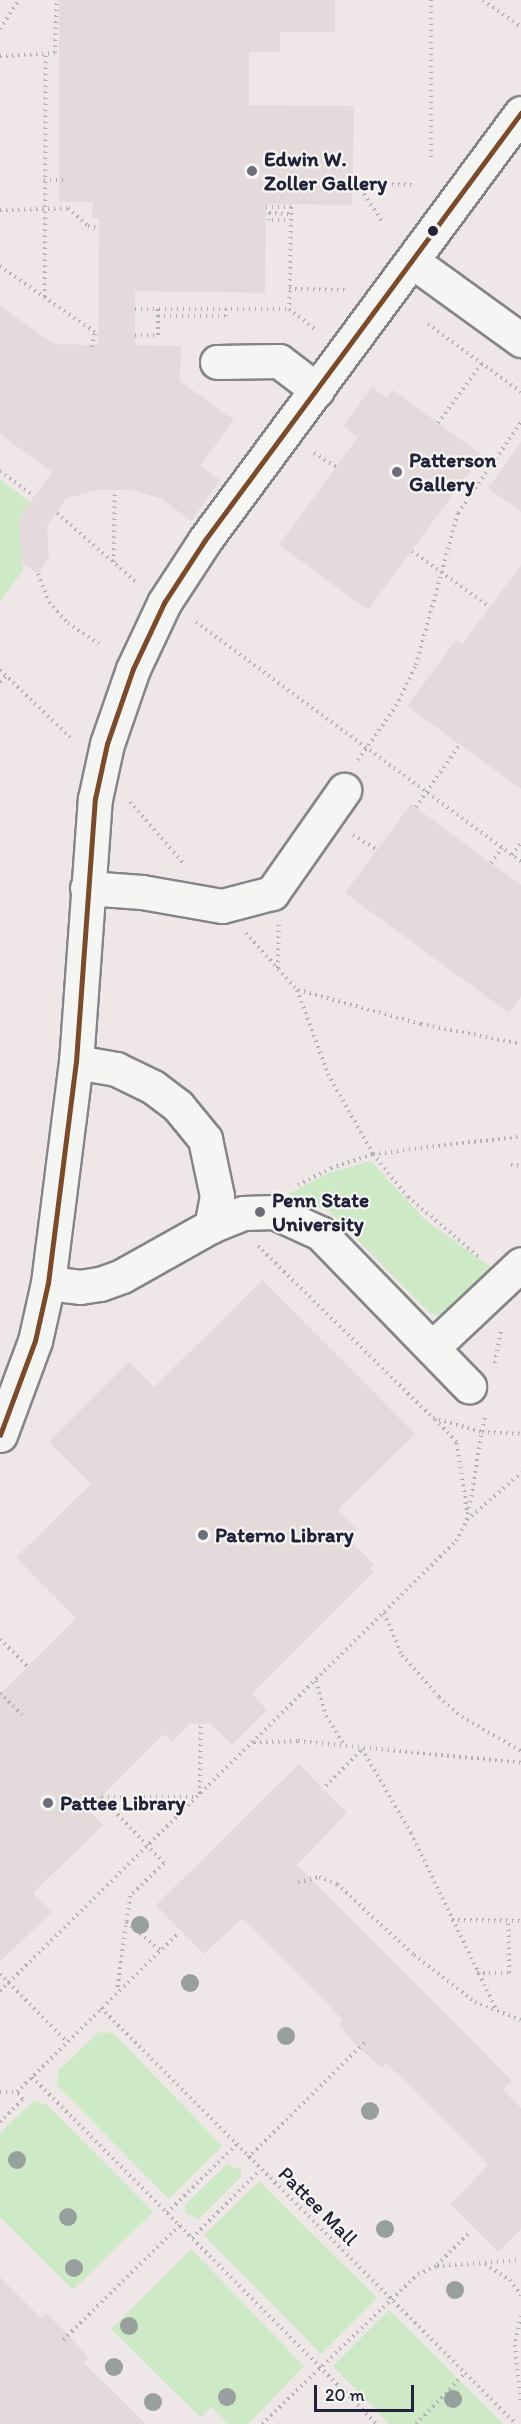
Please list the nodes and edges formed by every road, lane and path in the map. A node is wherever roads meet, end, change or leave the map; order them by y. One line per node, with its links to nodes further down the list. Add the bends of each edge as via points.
1 (20, 0): 6 (path)
2 (57, 0): 7 (path, via 56,53)
3 (431, 0): 10 (path)
4 (483, 0): 5 (path)
5 (521, 27)
6 (0, 29)
7 (46, 53): 8 (path); 11 (path)
8 (0, 56)
9 (521, 113): 23 (street)
10 (431, 160)
11 (44, 180): 12 (path); 17 (path)
12 (67, 180)
13 (357, 183): 14 (path); 15 (path, via 350,183); 21 (path)
14 (413, 185)
15 (350, 187)
16 (266, 207): 19 (path, via 291,207)
17 (44, 208): 18 (path); 22 (path, via 68,208 88,226); 27 (path)
18 (0, 210)
19 (291, 214): 20 (path, via 269,213 269,220); 25 (path)
20 (285, 220)
21 (384, 224)
22 (99, 229)
23 (412, 261): 36 (street); 40 (street)
24 (0, 266): 27 (path)
25 (290, 289): 26 (path); 31 (path)
26 (354, 290)
27 (45, 297): 37 (path, via 96,333)
28 (135, 309): 29 (path)
29 (158, 309): 30 (path); 32 (path)
30 (226, 309): 31 (path); 32 (path, via 226,316)
31 (289, 309): 34 (path)
32 (158, 316): 35 (path, via 158,335)
33 (428, 324): 39 (path)
34 (315, 328)
35 (135, 335)
36 (521, 340)
37 (92, 346)
38 (217, 362): 40 (street, via 279,361)
39 (482, 363): 41 (path); 42 (path)
40 (317, 390): 74 (street, via 205,540 164,603 133,669 107,744 95,799)
41 (521, 392)
42 (438, 423)
43 (520, 426): 52 (path, via 458,513)
44 (314, 453): 45 (path)
45 (336, 467)
46 (0, 471): 48 (path)
47 (115, 490): 51 (path)
48 (34, 496)
49 (57, 513): 51 (path)
50 (412, 550): 52 (path)
51 (114, 562): 54 (path)
52 (441, 572): 55 (path); 63 (path, via 408,685)
53 (38, 574): 57 (path, via 49,602 68,623)
54 (140, 586)
55 (490, 607)
56 (196, 622): 63 (path)
57 (99, 644)
58 (0, 670): 59 (path)
59 (6, 676): 60 (path); 61 (path)
60 (0, 682)
61 (75, 741)
62 (460, 744): 65 (path)
63 (364, 748): 65 (path)
64 (344, 790): 74 (street, via 272,893 222,906 142,892)
65 (427, 792): 67 (path); 69 (path)
66 (126, 798): 73 (path)
67 (416, 807)
68 (521, 843): 70 (path)
69 (502, 848): 70 (path); 72 (path)
70 (512, 855): 71 (path)
71 (521, 862)
72 (491, 863)
73 (193, 873)
74 (87, 888): 78 (street)
75 (242, 929): 76 (path)
76 (297, 990): 77 (path, via 464,1034); 80 (path, via 328,1074)
77 (521, 1044)
78 (76, 1062): 84 (street, via 116,1069 153,1087 178,1106 205,1139 217,1196); 86 (street)
79 (521, 1136): 80 (path)
80 (373, 1154): 83 (path, via 331,1168 296,1187 278,1201); 85 (path, via 408,1197 474,1255)
81 (511, 1165): 82 (path)
82 (521, 1166)
83 (274, 1212): 84 (street, via 243,1213); 87 (street, via 320,1233)
84 (211, 1226): 86 (street, via 122,1276 100,1284); 89 (path, via 256,1243)
85 (516, 1269): 87 (street); 88 (path)
86 (48, 1283): 92 (street, via 35,1341)
87 (432, 1348): 88 (street)
88 (483, 1390): 90 (path)
89 (433, 1418): 90 (path); 94 (path, via 457,1443)
90 (482, 1432): 91 (path); 94 (path)
91 (521, 1434)
92 (0, 1435)
93 (521, 1473): 94 (path)
94 (467, 1520): 95 (path, via 456,1541)
95 (384, 1613): 98 (path); 105 (path, via 402,1655 439,1697 462,1717)
96 (0, 1639): 97 (path)
97 (27, 1666)
98 (316, 1680): 102 (path); 103 (path, via 326,1716)
99 (0, 1693): 100 (path)
100 (22, 1715)
101 (201, 1724): 108 (path)
102 (254, 1742): 103 (path, via 298,1741); 108 (path)
103 (345, 1747): 104 (path)
104 (362, 1749): 106 (path); 107 (path); 111 (path, via 396,1806)
105 (521, 1751)
106 (521, 1763)
107 (326, 1786)
108 (199, 1796): 109 (path); 109 (path, via 101,1797)
109 (148, 1846): 113 (path, via 164,1863 130,1896); 119 (path)
110 (298, 1882): 123 (path, via 319,1877 337,1884 414,1955 475,2002)
111 (452, 1920): 114 (path); 117 (path)
112 (521, 1921): 114 (path)
113 (126, 1922): 116 (path); 121 (path)
114 (508, 1922): 117 (path, via 509,1973)
115 (178, 1933): 116 (path)
116 (160, 1950): 121 (path)
117 (477, 1973): 123 (path)
118 (0, 1974): 119 (path)
119 (9, 1983): 120 (path); 125 (path)
120 (0, 1991)
121 (117, 1992): 122 (path)
122 (101, 2008): 125 (path); 131 (path, Pattee Mall)
123 (496, 2012): 124 (path)
124 (521, 2020)
125 (67, 2042): 127 (path)
126 (365, 2042): 132 (path)
127 (32, 2077): 129 (path); 134 (path)
128 (0, 2092): 129 (path)
129 (17, 2092): 130 (path, via 23,2098)
130 (0, 2122)
131 (236, 2145): 132 (path, Pattee Mall); 134 (path)
132 (248, 2158): 133 (path, Pattee Mall)
133 (260, 2170): 137 (path); 142 (path, Pattee Mall)
134 (167, 2213): 135 (path)
135 (180, 2225): 137 (path); 144 (path)
136 (470, 2232): 140 (path)
137 (192, 2238): 145 (path)
138 (521, 2260): 139 (path)
139 (484, 2263): 140 (path); 141 (path, via 510,2280)
140 (437, 2266): 142 (path, via 418,2274)
141 (521, 2295)
142 (390, 2299): 145 (path); 146 (path, Pattee Mall)
143 (521, 2316): 147 (path, via 515,2345)
144 (63, 2340)
145 (320, 2366): 148 (path); 149 (path)
146 (465, 2373): 150 (path); 151 (path, Pattee Mall)
147 (521, 2404)
148 (262, 2424)
149 (376, 2424)
150 (416, 2424)
151 (516, 2424)

